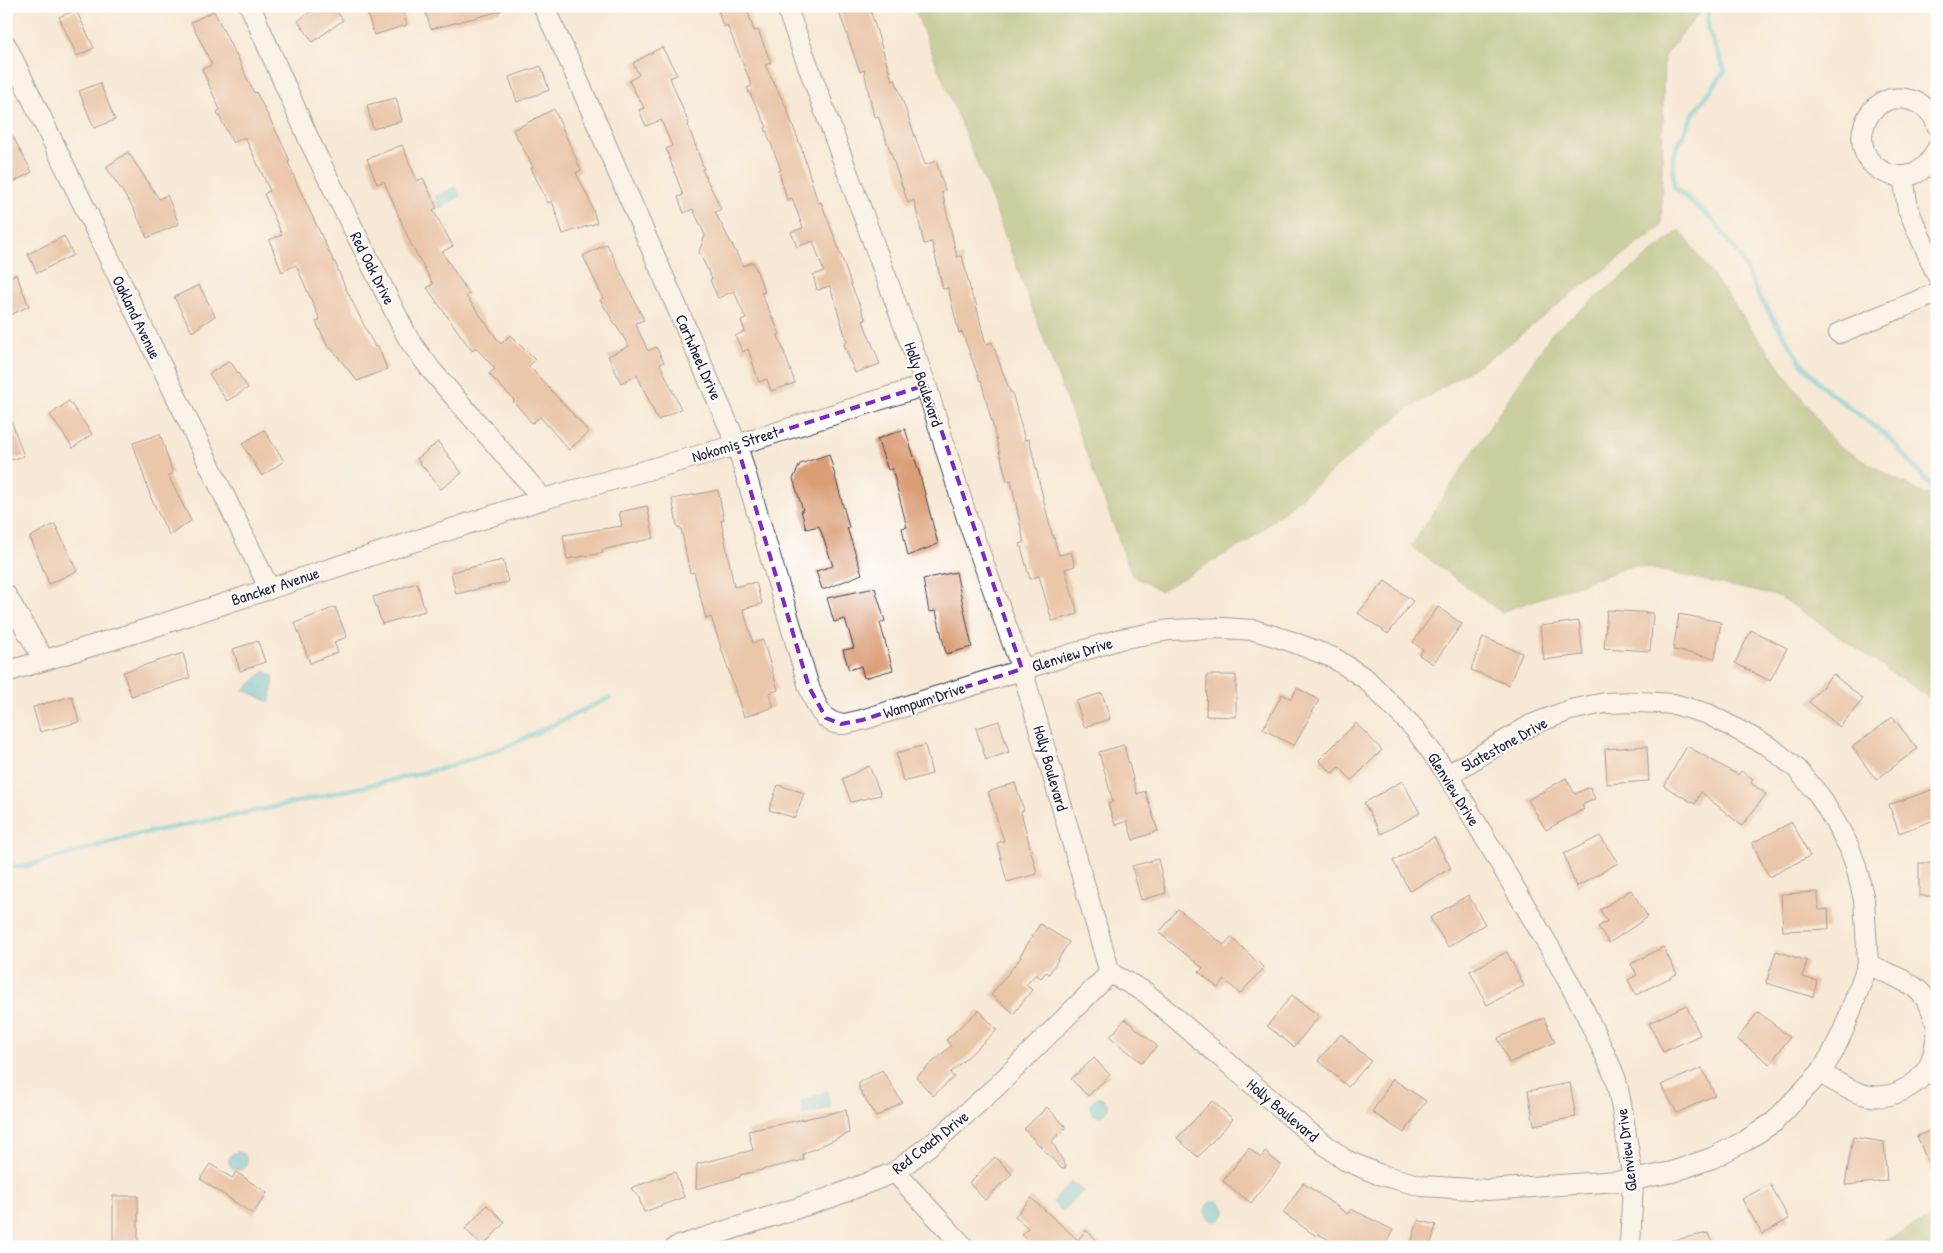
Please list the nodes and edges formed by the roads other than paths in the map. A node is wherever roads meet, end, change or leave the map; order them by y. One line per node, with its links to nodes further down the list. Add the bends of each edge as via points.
1 (250, 6): 13 (street, Red Oak Drive, via 311,144 409,340)
2 (543, 6): 12 (street, Cartwheel Drive)
3 (786, 6): 11 (street, Holly Boulevard)
4 (6, 45): 14 (street, Oakland Avenue)
5 (1937, 125): 7 (street, via 1930,112 1909,99 1896,98 1872,110 1861,134 1868,160 1889,175)
6 (1937, 149): 7 (street, via 1925,167)
7 (1903, 176): 8 (street, via 1908,209)
8 (1937, 275)
9 (1937, 293): 10 (street)
10 (1840, 333)
11 (926, 385): 12 (street, Nokomis Street); 17 (street, Holly Boulevard, via 956,486)
12 (737, 445): 13 (street, Nokomis Street); 19 (street, Cartwheel Drive, via 808,687 816,706)
13 (543, 499): 14 (street, Bancker Avenue)
14 (269, 588): 16 (street, Bancker Avenue)
15 (6, 595): 16 (street)
16 (44, 660): 18 (street, Bancker Avenue)
17 (1022, 670): 19 (street, Wampum Drive, via 862,720 841,724); 20 (street, Glenview Drive, via 1120,639 1168,630 1254,630 1334,658 1366,679 1415,729); 22 (street, Holly Boulevard)
18 (6, 672)
19 (826, 718)
20 (1448, 775): 21 (street, Slatestone Drive, via 1532,724 1570,710 1605,703 1640,702 1674,704 1708,714 1770,747 1797,769 1818,795 1845,840 1856,866 1864,900); 27 (street, Glenview Drive, via 1554,955 1609,1063 1616,1080)
21 (1868, 964): 23 (street, via 1899,978 1923,995); 25 (street, Slatestone Drive, via 1844,1029)
22 (1110, 973): 26 (street, Red Coach Drive, via 997,1086); 27 (street, Holly Boulevard, via 1145,992 1345,1160 1378,1174 1422,1186 1487,1190)
23 (1937, 1028)
24 (1937, 1035): 25 (street, via 1928,1067 1899,1093 1865,1095)
25 (1820, 1073): 27 (street, Slatestone Drive, via 1774,1122 1745,1141 1712,1158 1672,1172)
26 (895, 1172): 28 (street, Red Coach Drive, via 832,1197); 29 (street)
27 (1632, 1180): 30 (street, Glenview Drive)
28 (676, 1247)
29 (964, 1247)
30 (1630, 1247)

